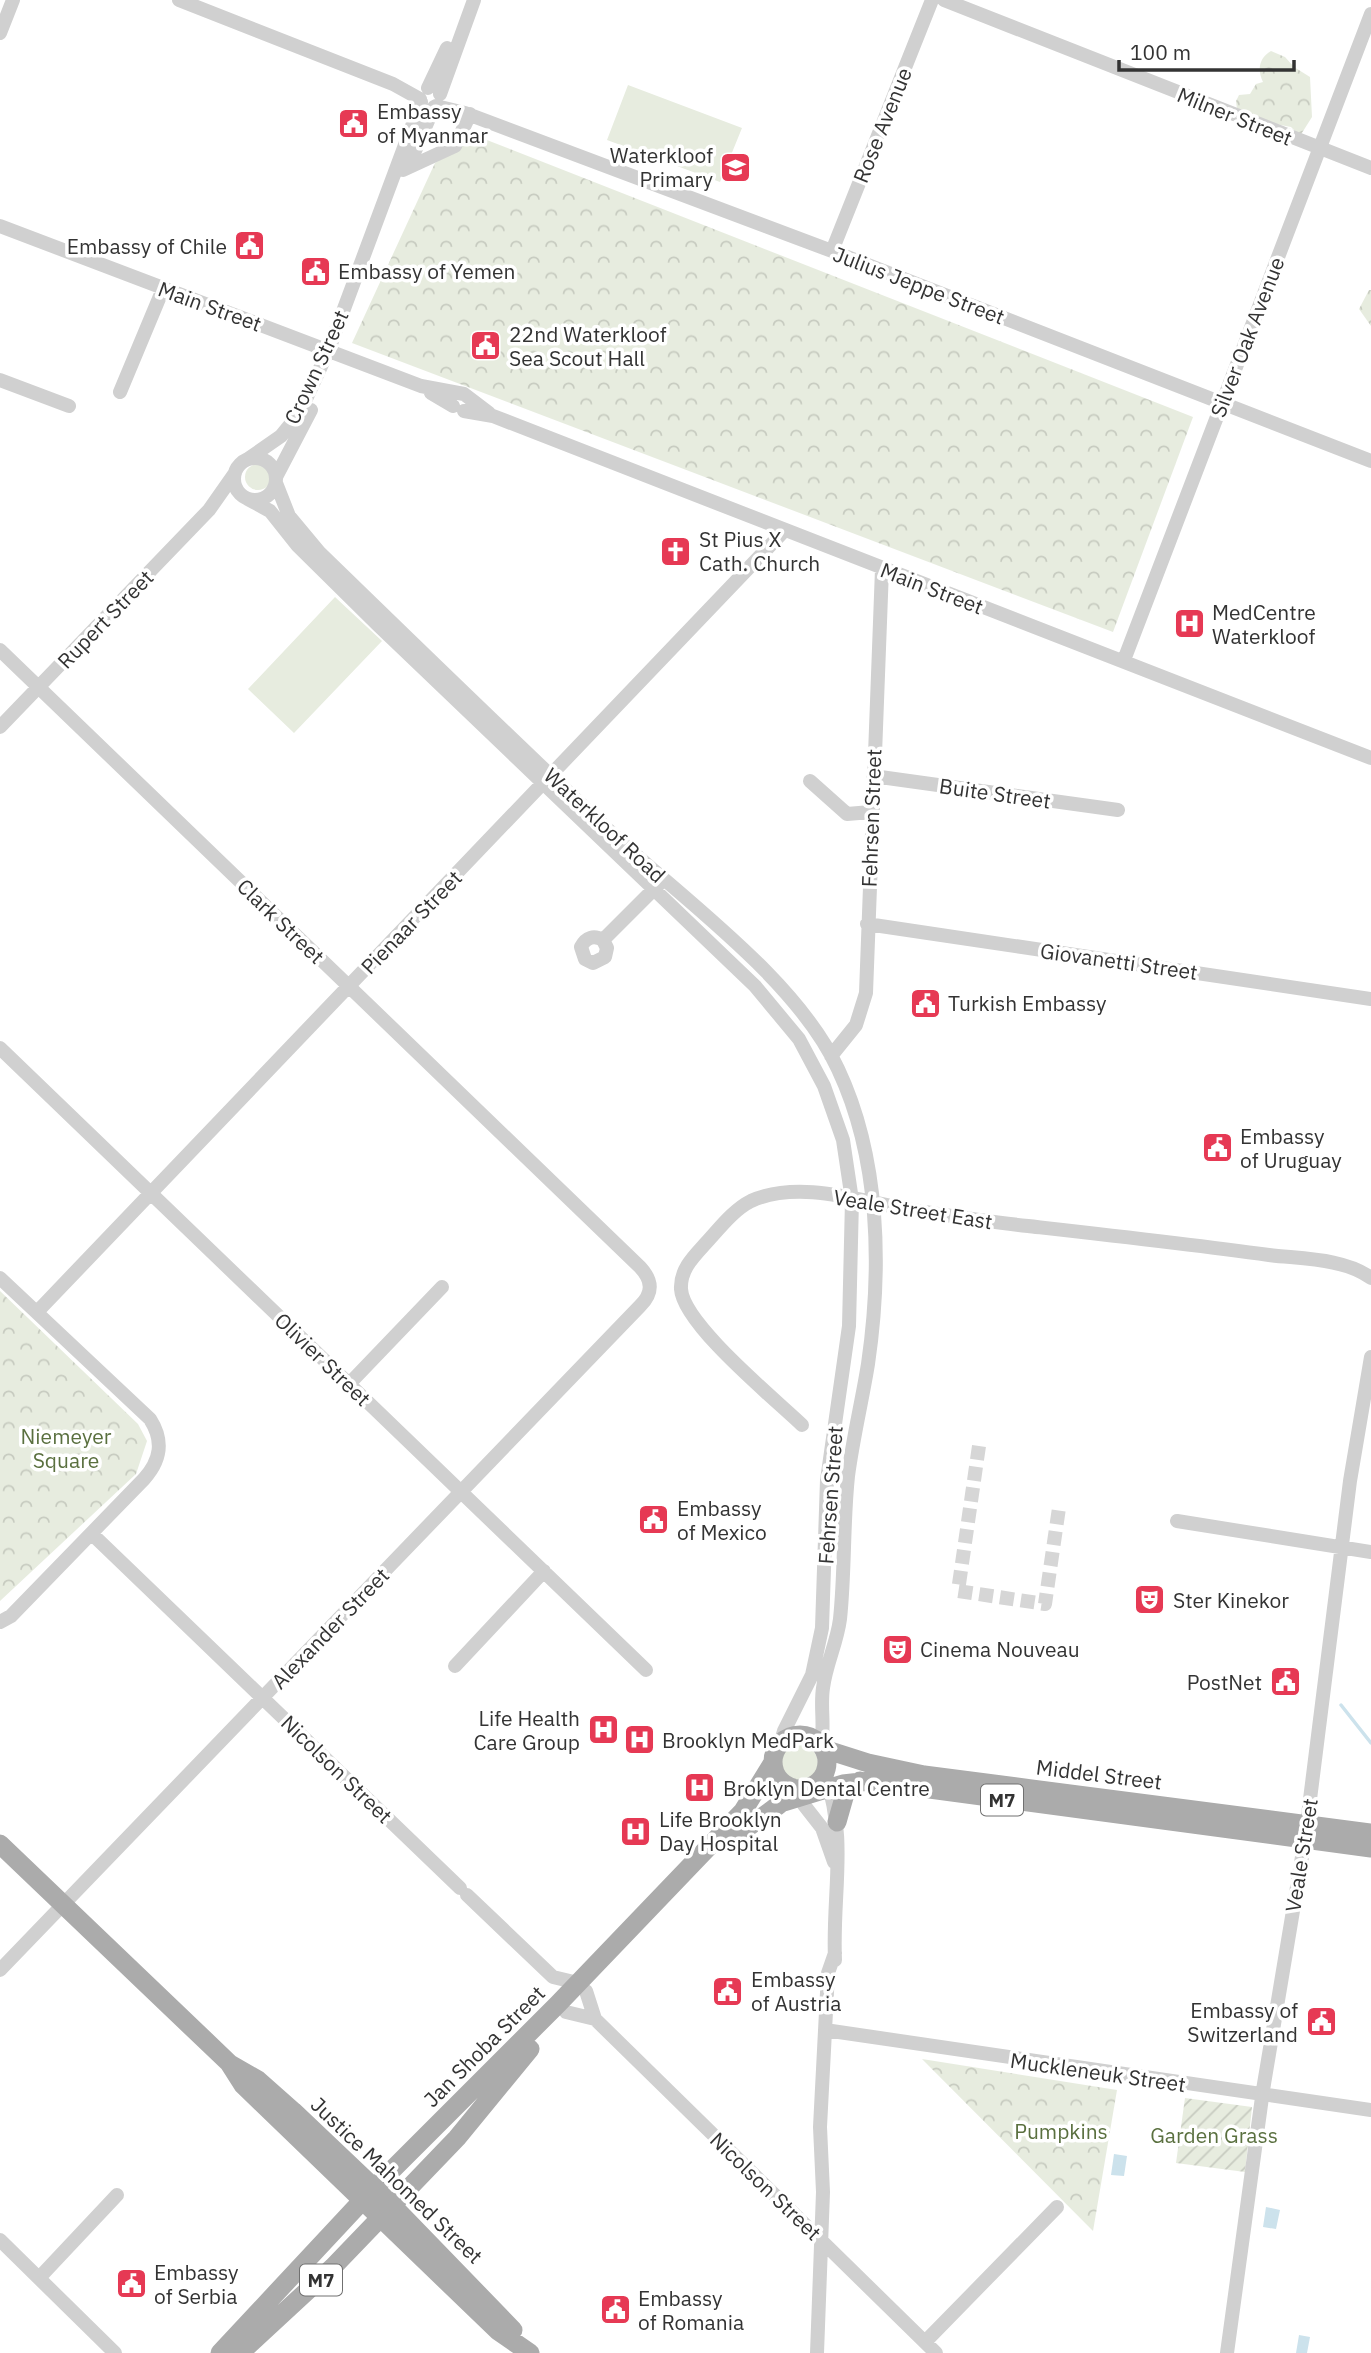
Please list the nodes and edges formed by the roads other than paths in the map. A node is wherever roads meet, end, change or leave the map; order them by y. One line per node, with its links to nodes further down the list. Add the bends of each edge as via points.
1 (13, 0): 8 (street)
2 (179, 0): 10 (street, Julius Jeppe Street)
3 (465, 0): 9 (street, Crown Street)
4 (474, 0): 9 (street, Crown Street)
5 (932, 0): 16 (street, Rose Avenue)
6 (944, 0): 12 (street, Milner Street)
7 (1371, 14): 12 (street, Silver Oak Avenue)
8 (0, 33)
9 (449, 53): 10 (street, Crown Street)
10 (431, 98): 11 (street, Julius Jeppe Street); 14 (street, Crown Street)
11 (467, 114): 14 (street, via 455,146); 16 (street, Julius Jeppe Street)
12 (1318, 148): 13 (street, Milner Street); 21 (street, Silver Oak Avenue)
13 (1371, 168)
14 (402, 170): 18 (street, Crown Street)
15 (0, 226): 17 (street, Main Street)
16 (832, 251): 21 (street, Julius Jeppe Street)
17 (163, 289): 18 (street, Main Street); 20 (street)
18 (333, 351): 23 (street, Crown Street, via 289,428); 26 (street, Crown Street); 29 (street, Main Street)
19 (0, 380): 22 (street)
20 (120, 391)
21 (1222, 403): 24 (street, Julius Jeppe Street); 32 (street, Silver Oak Avenue)
22 (69, 406)
23 (248, 459): 25 (street); 26 (street, via 267,461)
24 (1371, 461)
25 (235, 473): 27 (street, via 236,486); 28 (street, Rupert Street)
26 (276, 480): 27 (street, via 266,497); 33 (street, Waterkloof Road, via 284,507 298,529)
27 (246, 498): 28 (street, Rupert Street, via 225,500); 33 (street, Waterkloof Road, via 270,511 297,545)
28 (209, 510): 34 (street, Rupert Street)
29 (785, 531): 30 (street, Main Street); 38 (street, Pienaar Street)
30 (882, 569): 32 (street, Main Street); 37 (street, Fehrsen Street)
31 (0, 650): 34 (street, Clark Street)
32 (1124, 660): 36 (street, Main Street)
33 (431, 668): 38 (street, Waterkloof Road)
34 (39, 687): 35 (street, Rupert Street); 47 (street, Clark Street)
35 (0, 727)
36 (1371, 758)
37 (873, 776): 40 (street, Buite Street); 41 (street, Fehrsen Street)
38 (547, 779): 42 (street, Waterkloof Road); 47 (street, Pienaar Street)
39 (810, 781): 41 (street, via 847,814)
40 (1118, 810)
41 (871, 812): 44 (street, Fehrsen Street)
42 (659, 884): 43 (street, Waterkloof Road); 45 (street, Waterkloof Road); 46 (street)
43 (712, 923): 45 (street); 50 (street, Waterkloof Road, via 787,996)
44 (867, 924): 48 (street, Giovanetti Street); 50 (street, Fehrsen Street, via 861,1013 848,1038)
45 (701, 933): 52 (street, Waterkloof Road, via 765,997 811,1060 843,1140)
46 (603, 940)
47 (350, 986): 51 (street, Pienaar Street); 56 (street, Clark Street)
48 (1371, 999)
49 (0, 1048): 51 (street, Olivier Street)
50 (831, 1056): 53 (street, Waterkloof Road, via 857,1121)
51 (150, 1193): 58 (street, Pienaar Street); 60 (street, Olivier Street)
52 (852, 1200): 53 (street, Veale Street East); 61 (street, Veale Street East, via 792,1192 750,1202 694,1256 682,1279 683,1302 701,1330); 68 (street, Fehrsen Street, via 848,1336 827,1480)
53 (873, 1203): 55 (street, Veale Street East, via 972,1220 1331,1264); 62 (street, Fehrsen Street, via 868,1360)
54 (0, 1278): 58 (street)
55 (1371, 1278)
56 (650, 1281): 63 (street, Alexander Street, via 645,1301)
57 (442, 1287): 60 (street)
58 (37, 1312): 65 (street, via 149,1419 159,1439 153,1469)
59 (1371, 1357): 66 (street, Veale Street)
60 (349, 1384): 63 (street, Olivier Street)
61 (802, 1425)
62 (848, 1480): 68 (street, via 837,1496 833,1549); 75 (street, Fehrsen Street, via 842,1602 822,1690)
63 (461, 1492): 69 (street, Olivier Street); 73 (street, Alexander Street)
64 (1177, 1521): 66 (street)
65 (92, 1534): 70 (street); 73 (street, Nicolson Street)
66 (1342, 1547): 67 (street); 82 (street, Veale Street)
67 (1371, 1552)
68 (826, 1568): 74 (street, Fehrsen Street, via 816,1664)
69 (544, 1571): 71 (street); 72 (street, Olivier Street)
70 (0, 1622)
71 (455, 1665)
72 (646, 1670)
73 (262, 1698): 87 (street, Alexander Street); 89 (street, Nicolson Street)
74 (781, 1741): 75 (main road, M7, via 802,1734); 76 (main road, M7)
75 (823, 1747): 77 (main road, via 828,1765); 82 (main road, Middel Street / M7, via 868,1763 925,1775)
76 (772, 1765): 80 (main road); 90 (main road, Jan Shoba Street / M7, via 743,1811)
77 (825, 1781): 78 (main road, Middel Street / M7); 79 (main road, Middel Street / M7, via 849,1775); 80 (main road, Middel Street / M7); 81 (street)
78 (860, 1781): 79 (main road, Middel Street / M7); 81 (main road, via 845,1794)
79 (891, 1783): 82 (main road, Middel Street / M7, via 971,1797)
80 (794, 1794): 86 (street, via 822,1828); 90 (main road, Jan Shoba Street / M7, via 750,1823)
81 (837, 1822): 86 (street)
82 (1306, 1832): 83 (main road, Middel Street / M7); 85 (main road, Middel Street / M7); 94 (street, Veale Street)
83 (1371, 1833)
84 (0, 1844): 87 (main road, Justice Mahomed Street)
85 (1371, 1849)
86 (838, 1877): 93 (street)
87 (63, 1904): 88 (street, Alexander Street); 97 (main road, Justice Mahomed Street, via 229,2063 258,2080)
88 (0, 1969)
89 (553, 1977): 90 (street); 91 (street)
90 (582, 1987): 91 (main road, Jan Shoba Street / M7); 92 (street, Nicolson Street)
91 (562, 2008): 92 (street); 97 (main road, Jan Shoba Street / M7, via 457,2138)
92 (594, 2019): 99 (street, Nicolson Street)
93 (829, 2031): 94 (street, Muckleneuk Street); 99 (street)
94 (1262, 2096): 95 (street, Muckleneuk Street); 109 (street, Veale Street)
95 (1371, 2110)
96 (117, 2195): 101 (street)
97 (377, 2204): 103 (main road, Justice Mahomed Street, via 498,2330); 105 (main road, Jan Shoba Street / M7, via 274,2295); 106 (main road, Jan Shoba Street / M7, via 313,2287)
98 (1057, 2207): 102 (street)
99 (821, 2239): 102 (street, Nicolson Street); 107 (street)
100 (0, 2240): 101 (street)
101 (39, 2278): 104 (street)
102 (925, 2342): 108 (street, Nicolson Street)
103 (525, 2348)
104 (116, 2353)
105 (220, 2353)
106 (240, 2353)
107 (817, 2353)
108 (936, 2353)
109 (1227, 2353)

